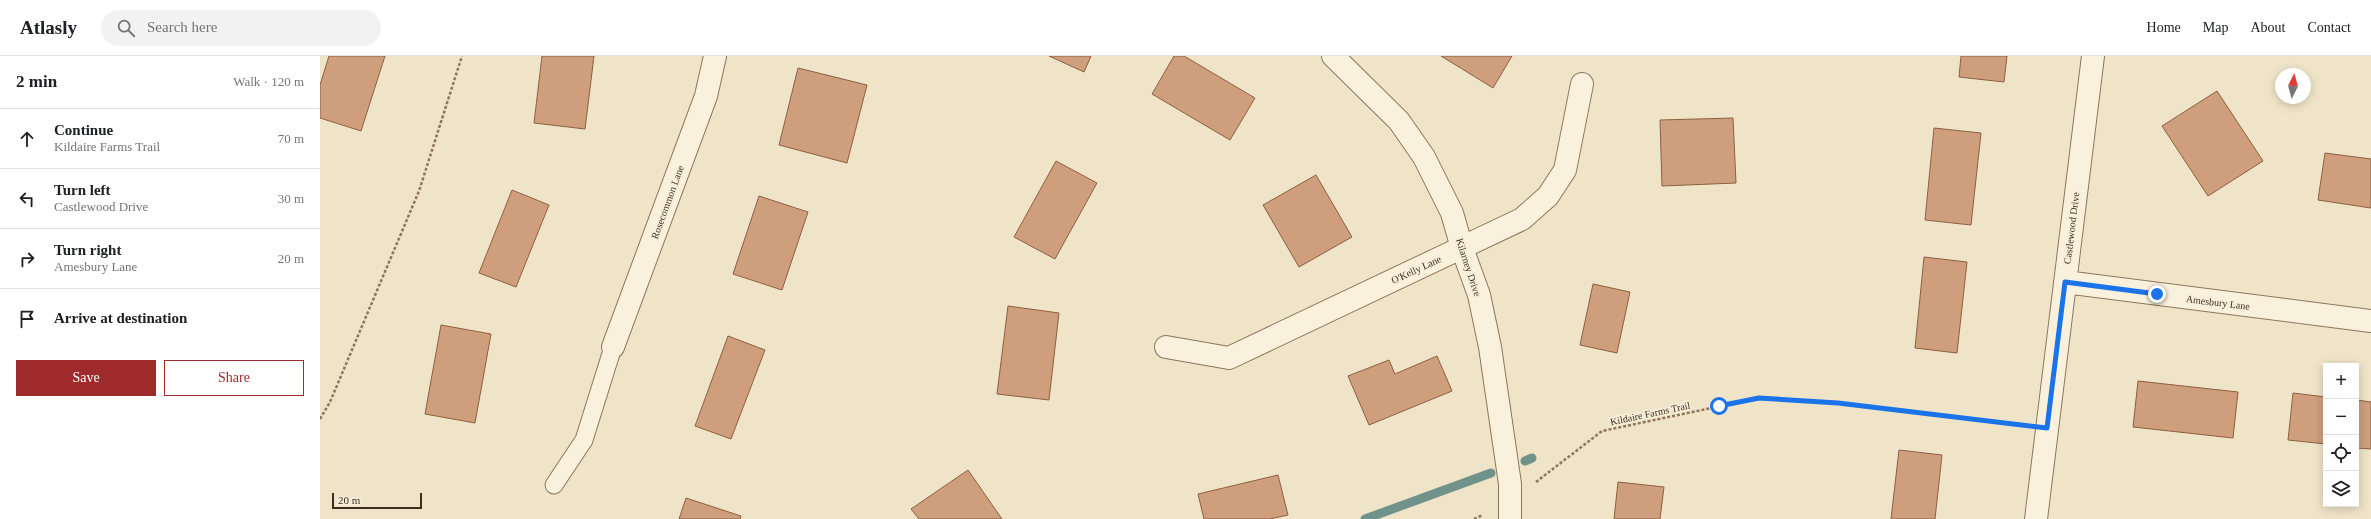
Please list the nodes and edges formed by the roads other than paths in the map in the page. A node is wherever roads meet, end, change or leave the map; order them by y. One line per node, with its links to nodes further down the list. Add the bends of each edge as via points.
1 (715, 56): 8 (street, Rosecommon Lane, via 706,96)
2 (1333, 56): 5 (street, Kilarney Drive, via 1399,121 1424,157 1452,213)
3 (2092, 56): 6 (street, Castlewood Drive)
4 (1582, 84): 5 (street, O'Kelly Lane, via 1565,170 1548,196 1522,219)
5 (1462, 248): 9 (street, O'Kelly Lane, via 1229,358); 11 (street, Kilarney Drive, via 1479,295 1490,347 1510,484)
6 (2065, 282): 7 (street, Amesbury Lane); 12 (street, Castlewood Drive)
7 (2371, 321)
8 (613, 347): 10 (lane, via 584,440)
9 (1166, 348)
10 (554, 485)
11 (1509, 511)
12 (2036, 519)

